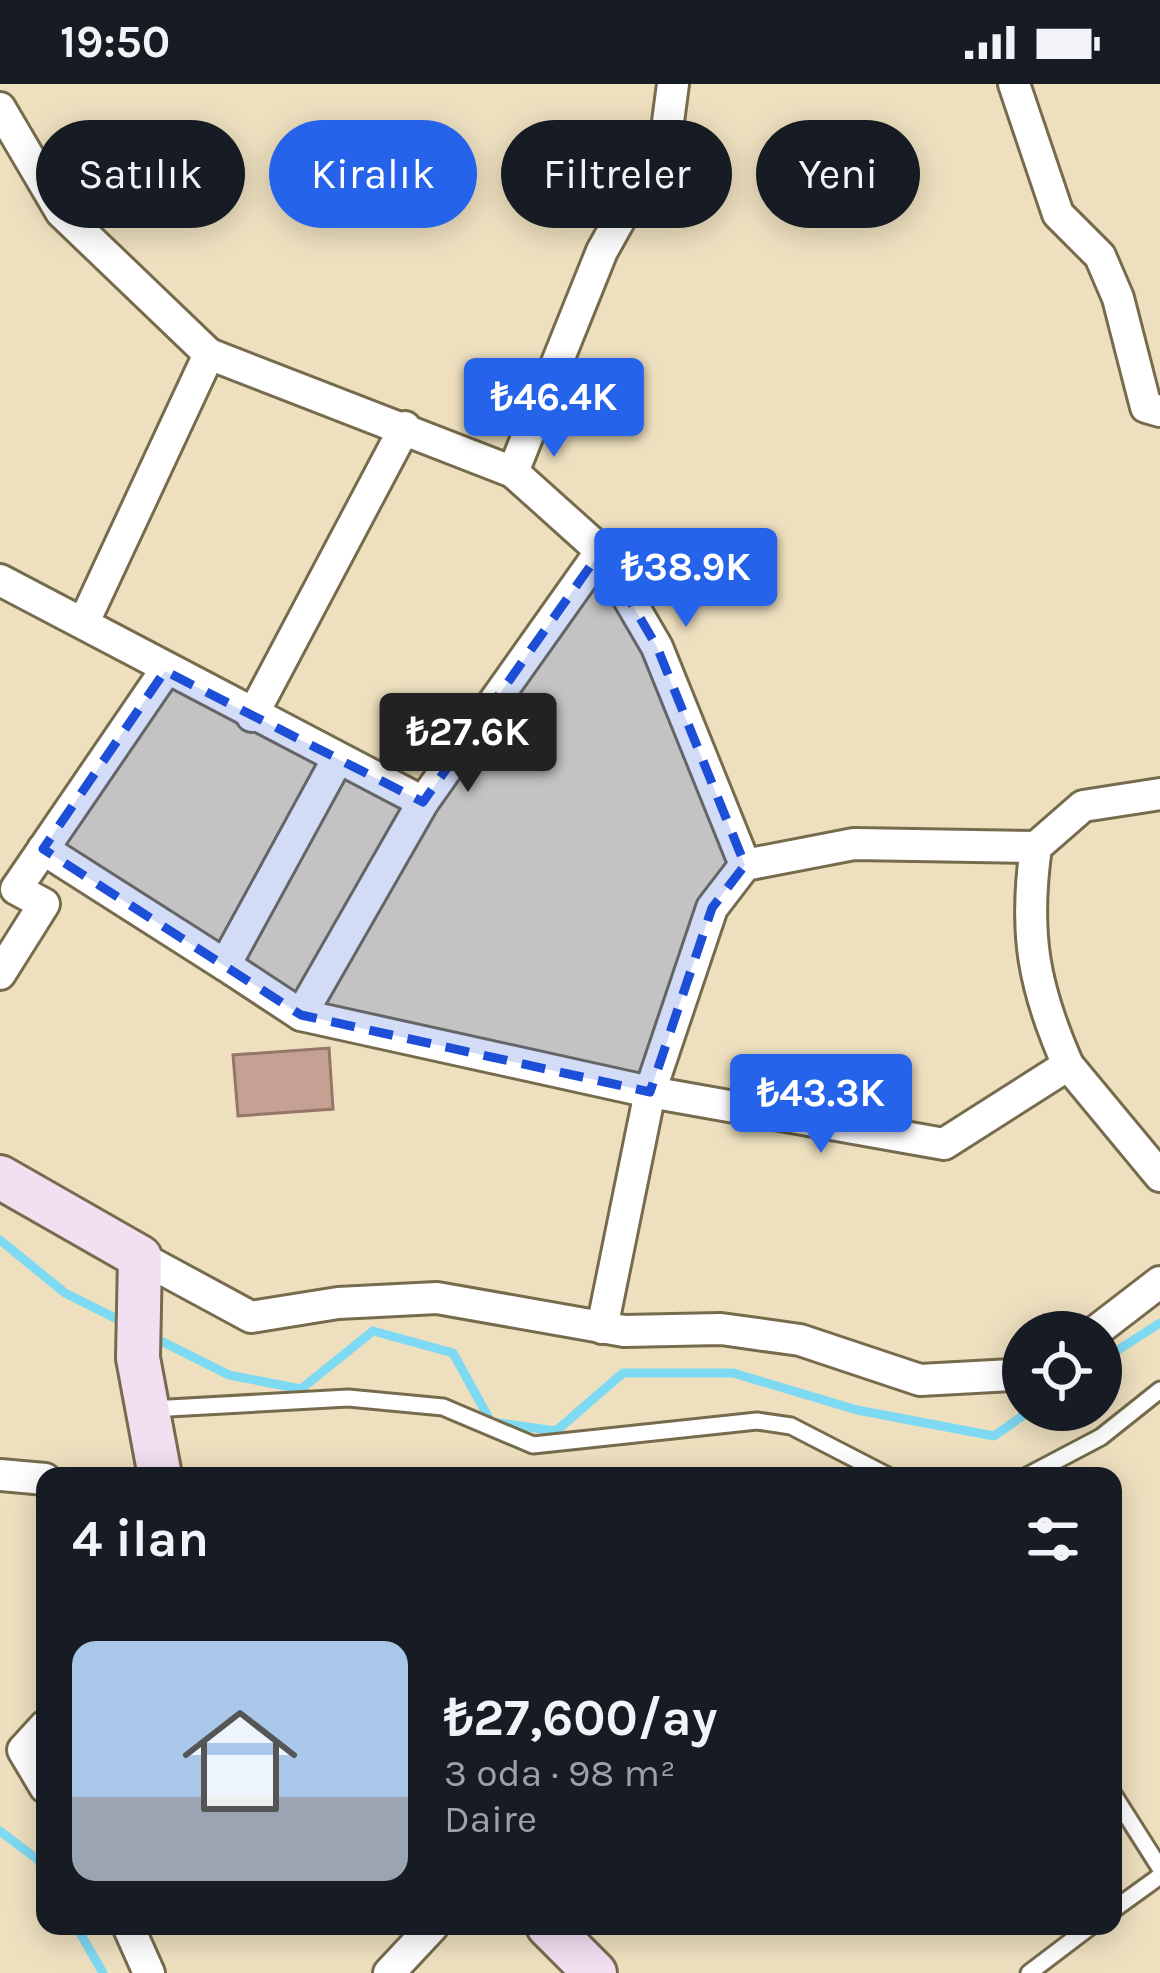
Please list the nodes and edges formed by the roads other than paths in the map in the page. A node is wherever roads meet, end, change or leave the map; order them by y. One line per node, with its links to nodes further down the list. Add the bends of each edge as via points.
1 (673, 84): 7 (street, via 666,136 602,251)
2 (1014, 84): 5 (street, via 1058,214 1100,256 1147,406)
3 (0, 108): 4 (street, via 61,212)
4 (209, 354): 6 (street); 10 (street)
5 (1160, 411)
6 (405, 427): 7 (street); 12 (street)
7 (513, 472): 8 (street)
8 (601, 551): 15 (street); 18 (street, via 657,647)
9 (0, 580): 10 (street)
10 (84, 622): 11 (street)
11 (165, 670): 12 (street); 17 (street)
12 (252, 716): 13 (street)
13 (337, 760): 15 (street); 22 (street)
14 (1160, 794): 16 (street, via 1083,806)
15 (423, 802): 24 (street)
16 (1036, 847): 18 (street, via 854,844); 25 (street, via 1027,910 1034,973)
17 (43, 849): 19 (street); 20 (street)
18 (745, 865): 26 (street, via 712,908)
19 (70, 866): 21 (street); 22 (street)
20 (8, 884): 21 (street)
21 (44, 904): 23 (street)
22 (225, 965): 24 (street)
23 (0, 974)
24 (301, 1015): 26 (street)
25 (1068, 1065): 26 (street, via 944,1144); 27 (street)
26 (650, 1092): 32 (street)
27 (1160, 1176)
28 (0, 1177): 29 (street)
29 (140, 1258): 32 (street, via 251,1317 437,1298); 35 (street, via 138,1358)
30 (1160, 1282): 31 (street)
31 (1122, 1311)
32 (602, 1328): 33 (street, via 721,1329 800,1340 920,1380)
33 (1002, 1376)
34 (1160, 1390): 38 (lane, via 1101,1437)
35 (148, 1410): 36 (street); 37 (lane, via 372,1400 443,1407 532,1444 757,1421 791,1426)
36 (158, 1467)
37 (871, 1467)
38 (1044, 1467)
39 (0, 1475): 40 (street)
40 (36, 1478)
41 (36, 1736): 42 (street, via 23,1750)
42 (36, 1772)
43 (1122, 1809): 44 (lane)
44 (1160, 1872): 45 (lane)
45 (1122, 1903)
46 (132, 1935): 50 (street)
47 (425, 1935): 51 (street)
48 (557, 1935): 52 (street)
49 (1079, 1935): 53 (lane)
50 (148, 1973)
51 (389, 1973)
52 (595, 1973)
53 (1029, 1973)

